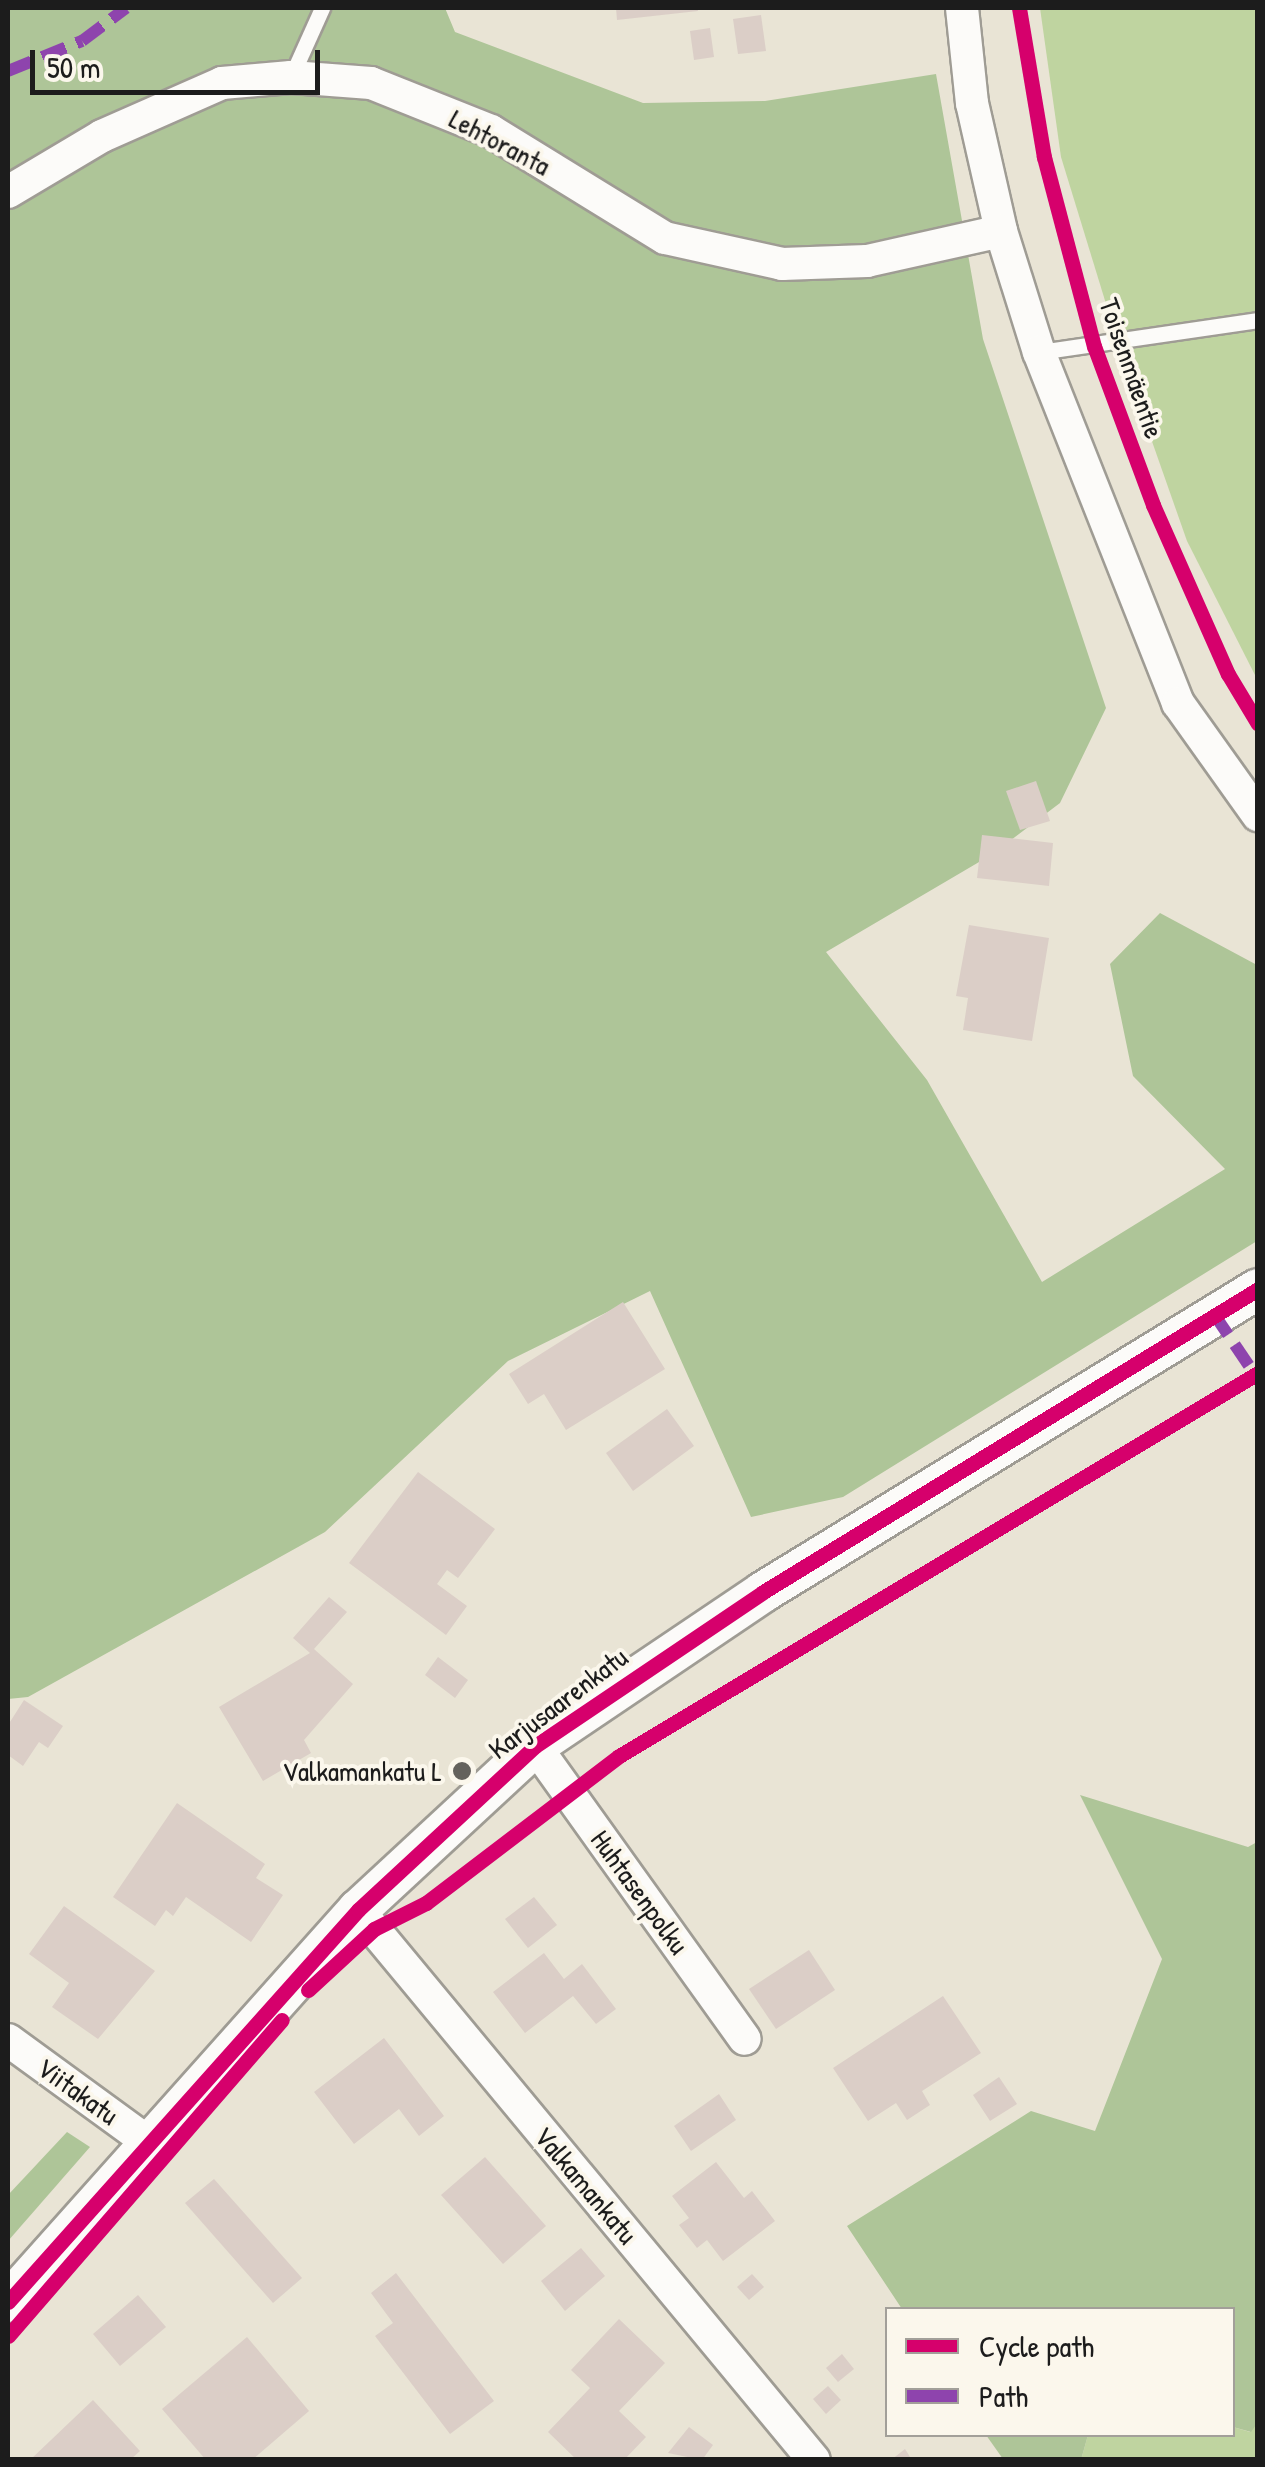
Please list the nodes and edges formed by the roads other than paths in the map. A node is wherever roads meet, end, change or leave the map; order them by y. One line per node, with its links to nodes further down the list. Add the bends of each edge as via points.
1 (322, 8): 3 (lane)
2 (962, 8): 5 (street, via 972,104)
3 (291, 77): 4 (street, Lehtoranta, via 222,83 102,136); 5 (street, Lehtoranta, via 371,83 490,131 665,238 782,264 867,261)
4 (8, 192)
5 (1001, 232): 7 (street)
6 (1258, 320): 7 (lane)
7 (1039, 352): 8 (street, via 1178,703)
8 (1258, 815)
9 (1258, 1289): 10 (street, Karjusaarenkatu, via 763,1592)
10 (535, 1746): 11 (street, Karjusaarenkatu); 12 (street, Huhtasenpolku)
11 (358, 1910): 14 (street, Karjusaarenkatu); 16 (street, Valkamankatu)
12 (745, 2039)
13 (8, 2040): 14 (street, Viitakatu)
14 (148, 2142): 15 (street, Karjusaarenkatu)
15 (8, 2302)
16 (814, 2460)

